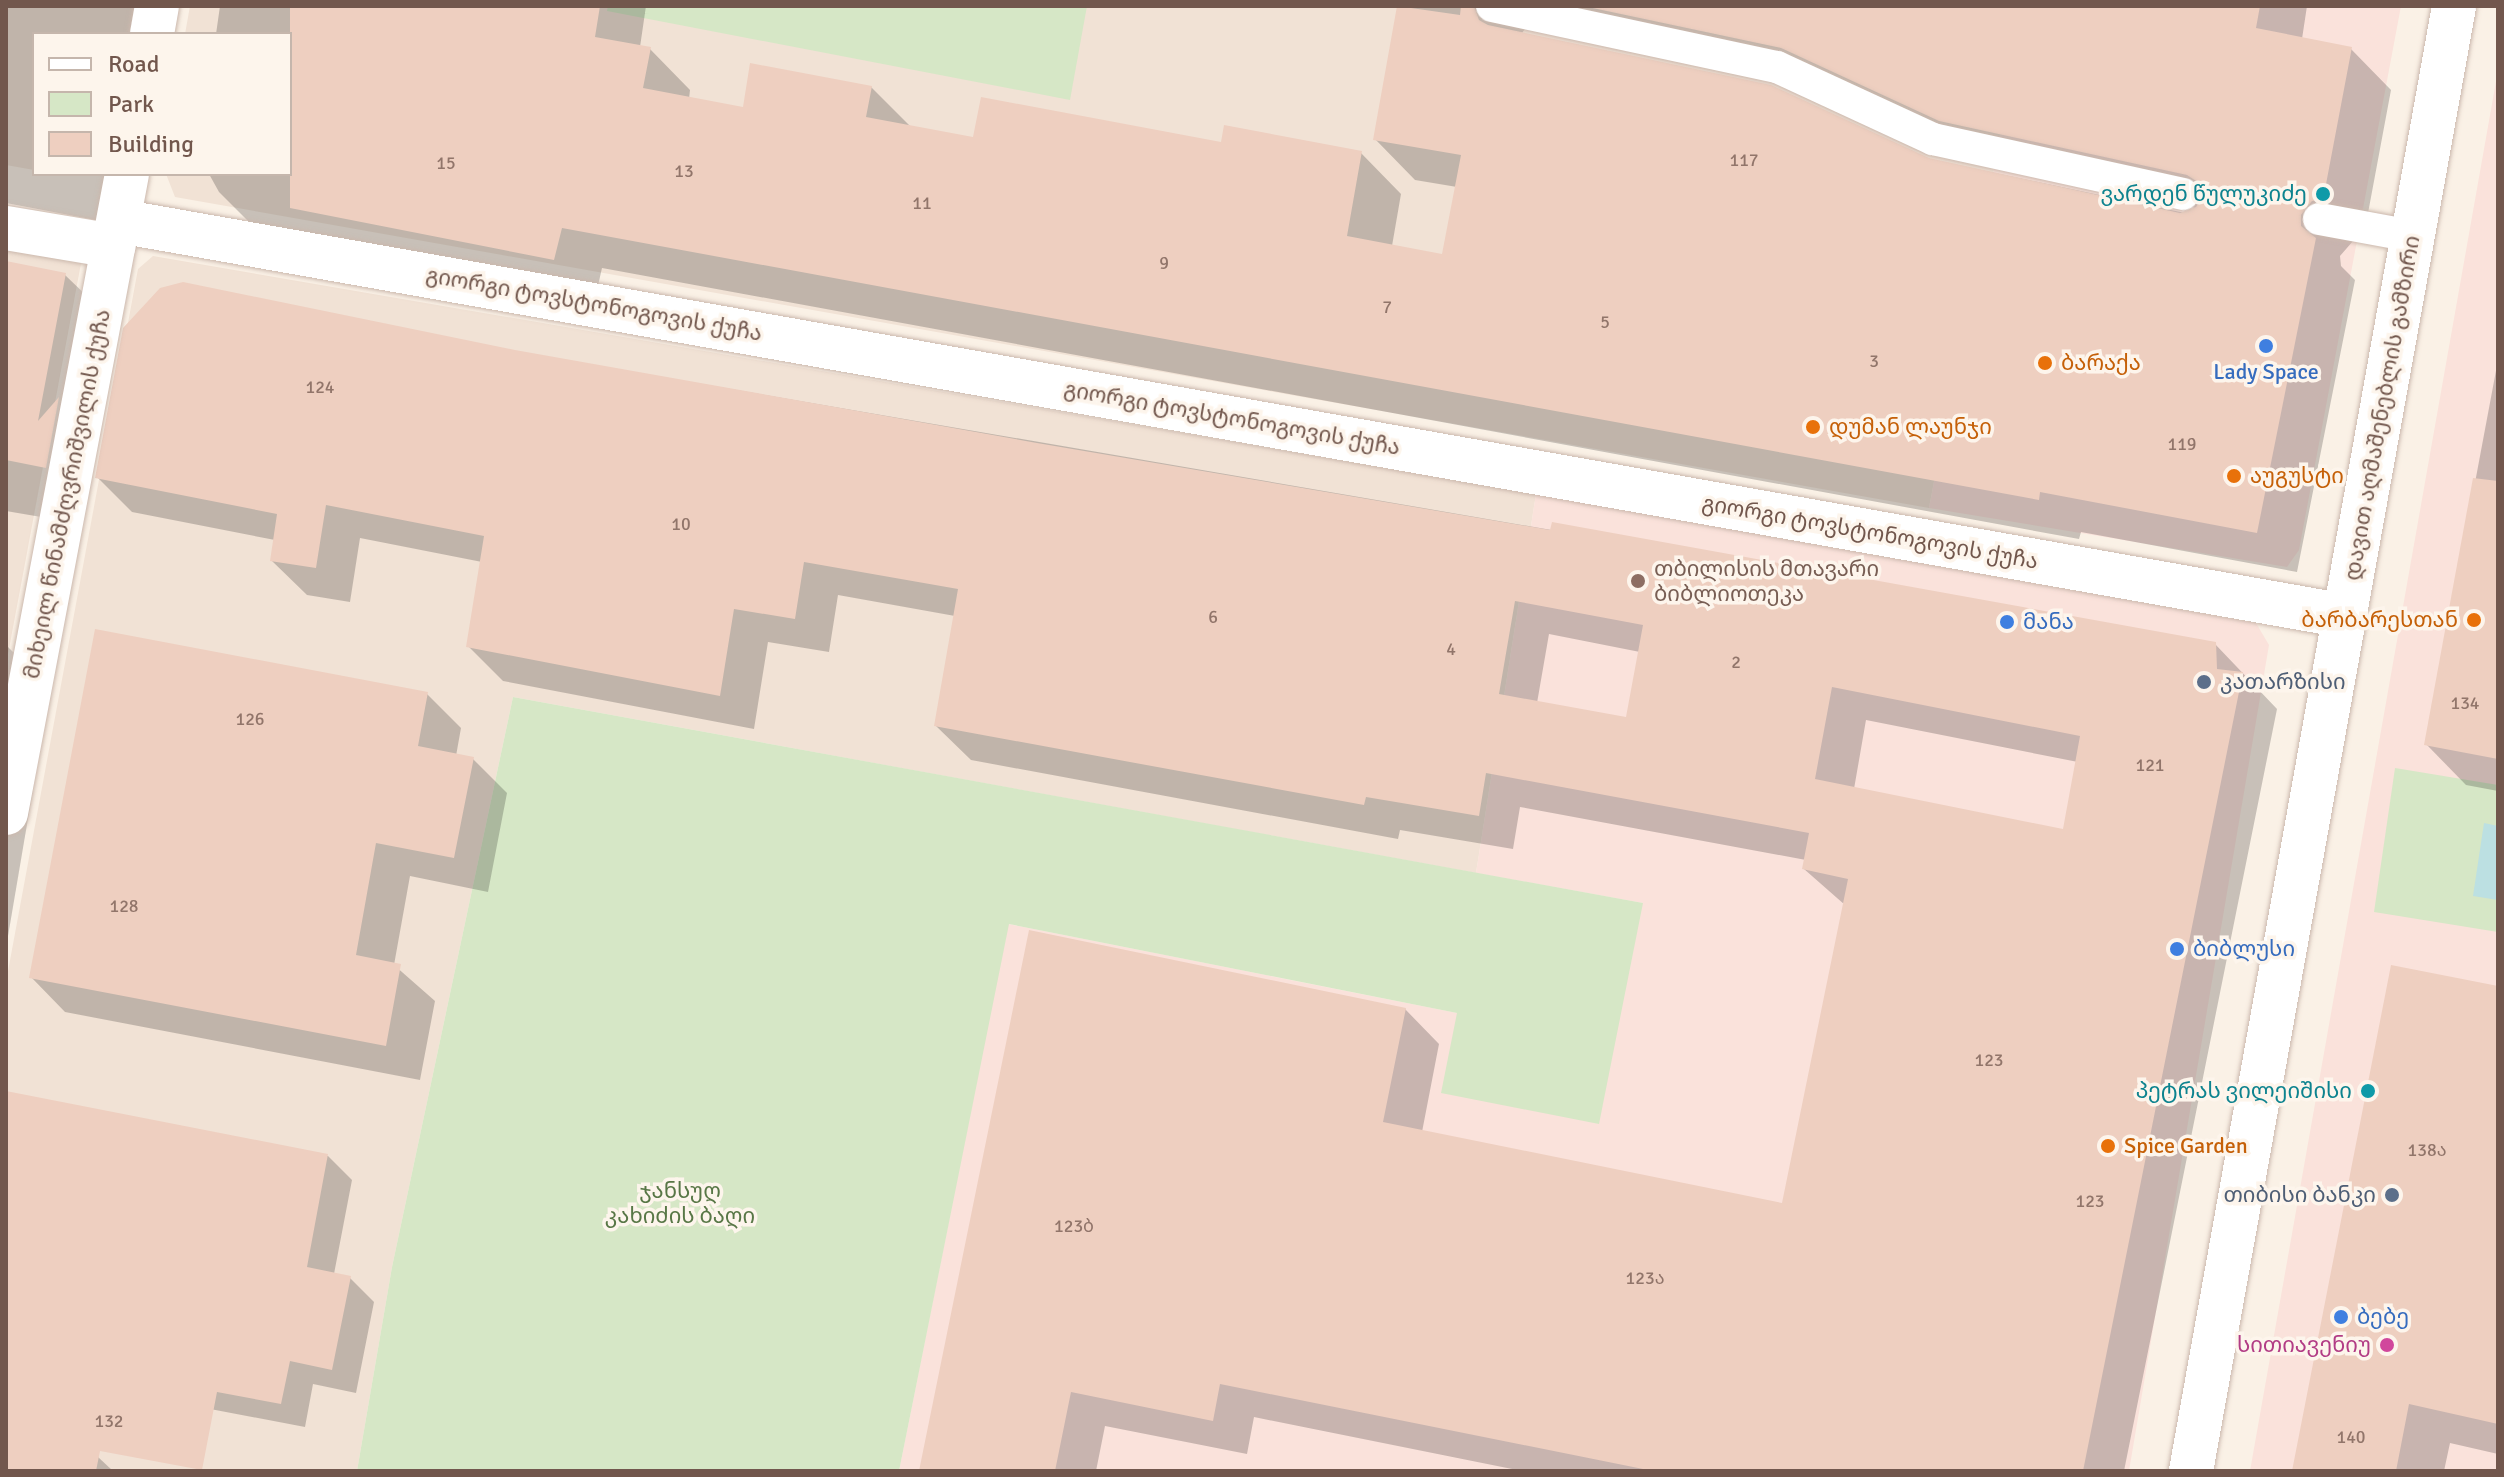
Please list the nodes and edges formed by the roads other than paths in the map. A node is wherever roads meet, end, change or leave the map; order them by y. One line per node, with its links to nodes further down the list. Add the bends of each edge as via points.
1 (157, 6): 4 (street)
2 (1492, 6): 6 (lane, via 1777,67 1933,139)
3 (2452, 6): 10 (street, დავით აღმაშენებლის გამზირი)
4 (152, 32)
5 (127, 176): 9 (street, მიხეილ წინამძღვრიშვილის ქუჩა)
6 (2183, 194)
7 (2319, 219): 10 (lane)
8 (6, 228): 9 (street, გიორგი ტოვსტონოგოვის ქუჩა)
9 (116, 233): 11 (street, გიორგი ტოვსტონოგოვის ქუჩა); 12 (street, მიხეილ წინამძღვრიშვილის ქუჩა)
10 (2412, 236): 11 (street, დავით აღმაშენებლის გამზირი)
11 (2345, 616): 13 (street, დავით აღმაშენებლის გამზირი)
12 (6, 813)
13 (2191, 1471)

